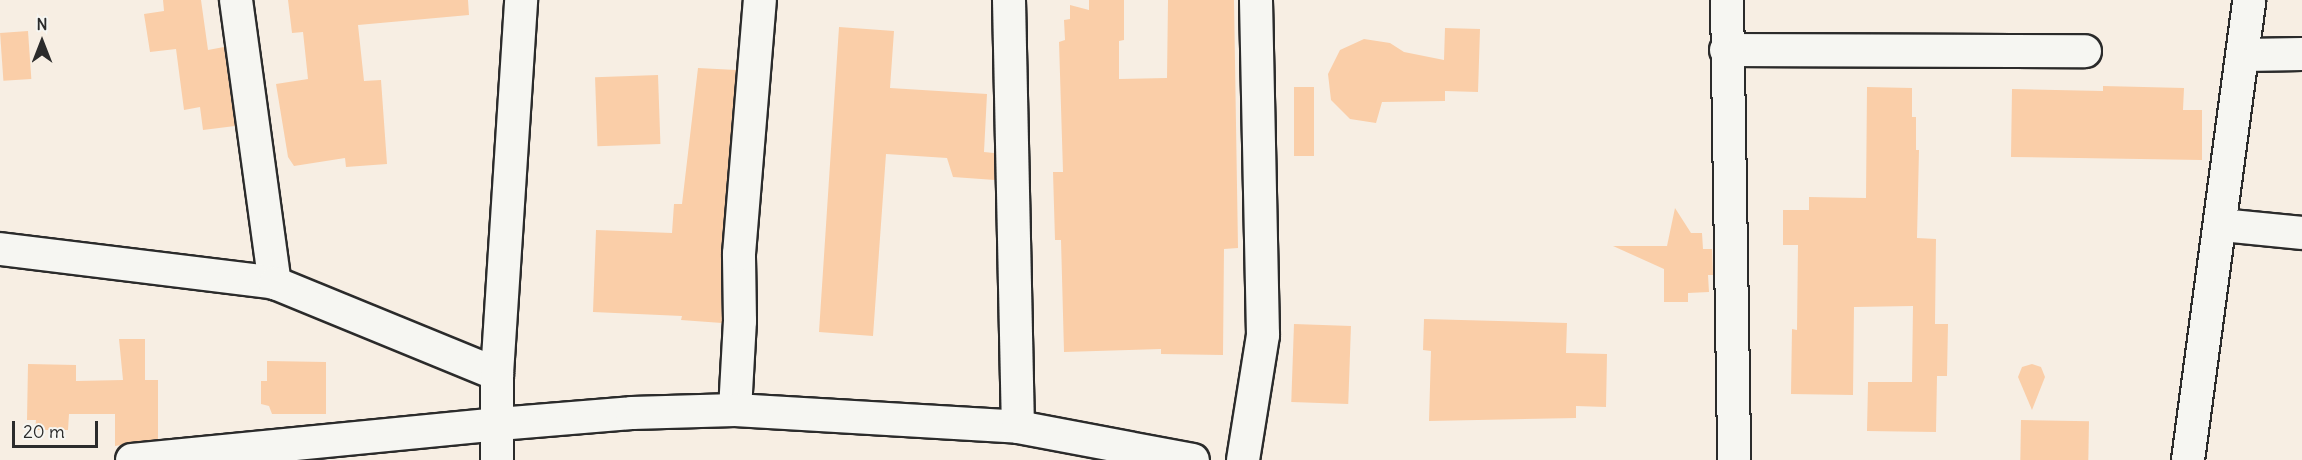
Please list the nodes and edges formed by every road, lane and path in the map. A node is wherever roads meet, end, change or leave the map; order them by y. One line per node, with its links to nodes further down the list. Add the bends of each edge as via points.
1 (236, 0): 15 (street)
2 (521, 0): 16 (street)
3 (760, 0): 17 (street, via 739,254)
4 (1009, 0): 19 (street)
5 (1256, 0): 23 (street, via 1263,335)
6 (1727, 0): 8 (street)
7 (2249, 0): 11 (street)
8 (1726, 50): 9 (street); 24 (street)
9 (2085, 51)
10 (2302, 54): 11 (street)
11 (2245, 55): 12 (street)
12 (2221, 225): 13 (street); 25 (street)
13 (2302, 233)
14 (0, 249): 15 (street)
15 (275, 283): 16 (street)
16 (497, 374): 18 (street)
17 (735, 410): 18 (street, via 632,413); 19 (street)
18 (500, 424): 20 (street); 21 (street)
19 (1018, 427): 22 (street)
20 (132, 460)
21 (497, 460)
22 (1192, 460)
23 (1244, 460)
24 (1734, 460)
25 (2188, 460)

